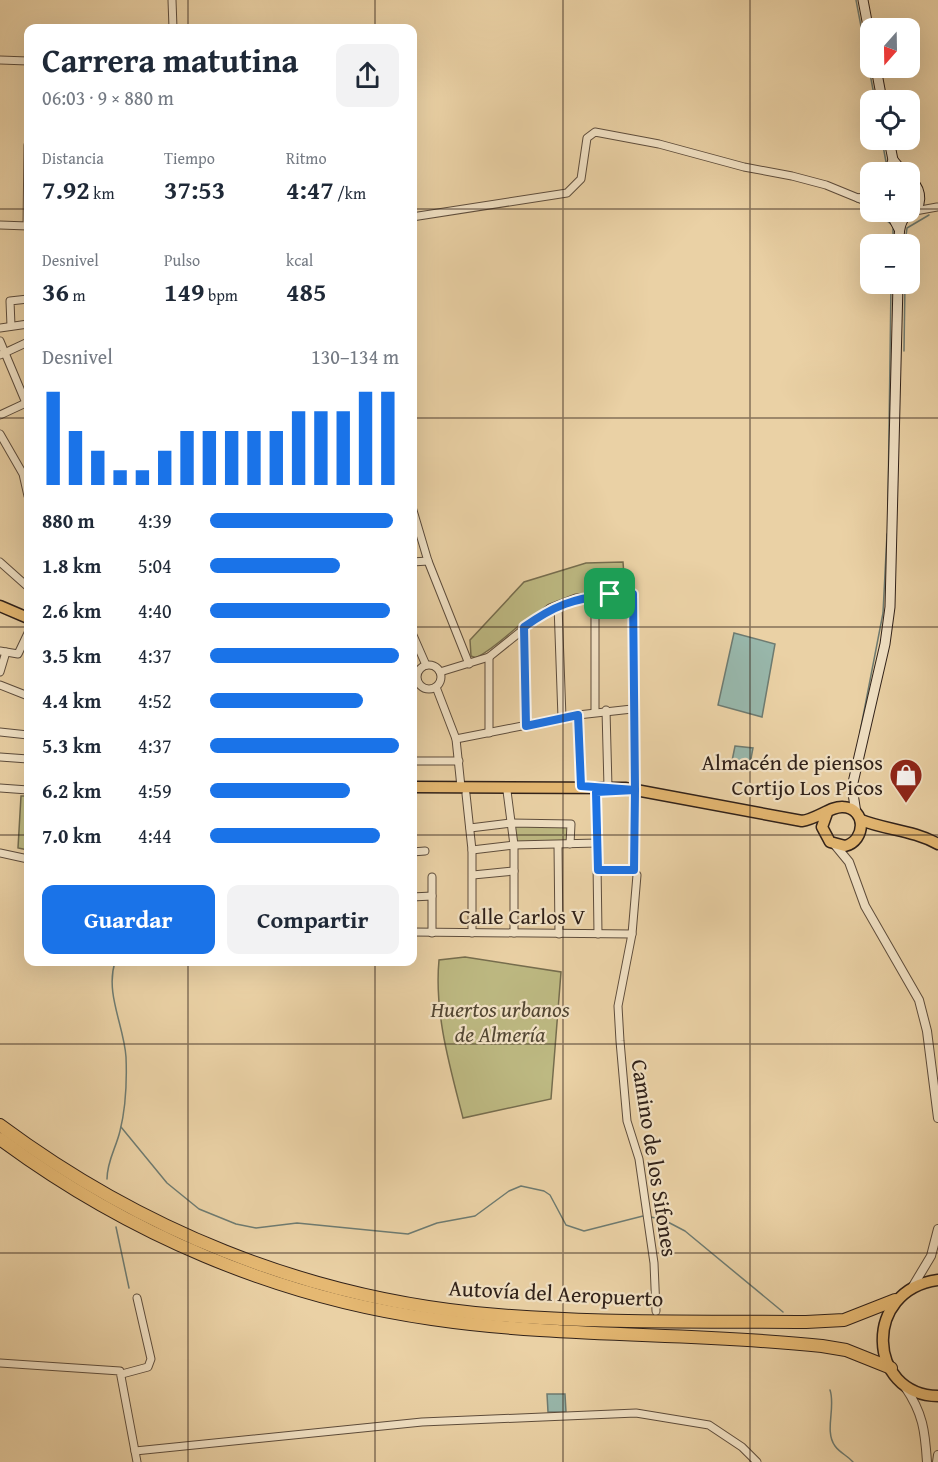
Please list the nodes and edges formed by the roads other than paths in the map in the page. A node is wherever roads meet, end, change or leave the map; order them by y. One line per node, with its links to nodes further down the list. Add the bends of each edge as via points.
1 (172, 0): 4 (street)
2 (863, 0): 3 (main road)
3 (866, 18)
4 (173, 24)
5 (0, 60): 6 (street)
6 (24, 61)
7 (890, 150): 8 (main road)
8 (892, 160)
9 (920, 195): 11 (street, via 929,205)
10 (858, 198): 13 (street, via 826,185 595,132 587,138 581,179 567,193)
11 (938, 207): 12 (street)
12 (920, 210)
13 (417, 216)
14 (894, 222): 18 (main road)
15 (903, 222): 18 (main road)
16 (0, 225): 17 (street)
17 (24, 226)
18 (899, 229): 19 (main road)
19 (899, 234)
20 (898, 294): 75 (main road, via 890,607)
21 (24, 299): 23 (street, via 10,301)
22 (24, 324): 23 (street)
23 (11, 326): 24 (street)
24 (0, 328)
25 (0, 341): 27 (street)
26 (24, 344): 27 (street)
27 (2, 354): 28 (street)
28 (24, 396)
29 (24, 404): 30 (street)
30 (0, 416)
31 (0, 434): 32 (street)
32 (6, 446): 33 (street); 34 (street)
33 (0, 455)
34 (24, 478)
35 (417, 524): 36 (street)
36 (428, 561): 38 (street); 49 (street)
37 (0, 562): 39 (street)
38 (417, 562)
39 (24, 583)
40 (595, 596): 41 (street); 58 (street, Camino de los Sifones, via 633,594); 60 (street)
41 (558, 605): 44 (street); 62 (street)
42 (0, 606): 43 (main road)
43 (24, 616)
44 (524, 627): 48 (street); 63 (street)
45 (24, 641): 47 (street, via 18,654)
46 (417, 645): 50 (street)
47 (3, 651): 51 (street)
48 (489, 657): 49 (street); 65 (street)
49 (470, 664): 52 (street)
50 (426, 666): 52 (street, via 433,665); 53 (street)
51 (0, 672)
52 (440, 672): 56 (street, via 441,680)
53 (417, 674)
54 (417, 678): 56 (street, via 424,687)
55 (0, 685): 57 (street)
56 (436, 687): 67 (street)
57 (24, 694)
58 (632, 709): 59 (street); 79 (street, Camino de los Sifones)
59 (606, 711): 60 (street); 74 (street)
60 (596, 712): 61 (street)
61 (578, 715): 62 (street); 72 (street)
62 (562, 718): 63 (street)
63 (526, 726): 65 (street)
64 (0, 732): 66 (street)
65 (489, 733): 67 (street)
66 (24, 735)
67 (456, 739): 71 (street)
68 (0, 757): 69 (street)
69 (24, 759)
70 (417, 761): 71 (street)
71 (459, 761): 78 (street)
72 (581, 786): 74 (main road); 78 (main road)
73 (417, 787): 78 (main road)
74 (608, 787): 79 (main road)
75 (852, 787): 83 (main road); 84 (main road)
76 (0, 788): 77 (street)
77 (24, 790)
78 (464, 790): 80 (main road); 82 (main road); 88 (street)
79 (635, 790): 81 (main road); 85 (main road); 104 (street, Camino de los Sifones)
80 (507, 791): 81 (main road); 86 (street)
81 (596, 792): 91 (street)
82 (417, 794)
83 (832, 810): 84 (main road, via 847,807); 85 (main road); 89 (main road, via 823,822)
84 (859, 816): 87 (main road); 90 (main road)
85 (802, 821): 89 (main road)
86 (512, 823): 88 (street); 92 (street, via 571,824); 95 (street)
87 (878, 827): 90 (main road); 94 (main road, via 908,831)
88 (470, 828): 97 (street)
89 (823, 832): 93 (main road)
90 (856, 839): 93 (main road, via 844,846); 102 (street)
91 (598, 843): 92 (street); 103 (street)
92 (570, 844): 96 (street)
93 (835, 844): 102 (street)
94 (938, 844)
95 (514, 845): 96 (street); 97 (street); 105 (street)
96 (558, 845): 114 (street)
97 (472, 850): 106 (street)
98 (425, 851): 99 (street)
99 (417, 852)
100 (0, 853): 101 (street)
101 (24, 858)
102 (849, 862): 117 (street, via 865,906 918,1000 927,1031)
103 (598, 870): 104 (street); 115 (street)
104 (634, 870): 116 (street, Camino de los Sifones, via 637,875)
105 (514, 871): 106 (street); 113 (street)
106 (473, 875): 112 (street)
107 (432, 877): 108 (street)
108 (432, 896): 109 (street); 111 (street)
109 (417, 897)
110 (417, 932): 111 (street, Calle Carlos V)
111 (432, 933): 112 (street, Calle Carlos V)
112 (472, 933): 113 (street, Calle Carlos V)
113 (514, 933): 114 (street, Calle Carlos V)
114 (558, 934): 115 (street, Calle Carlos V)
115 (598, 934): 116 (street, Calle Carlos V)
116 (632, 934): 125 (street, Camino de los Sifones, via 618,1006 620,1041 627,1121 639,1159 654,1263)
117 (938, 1118)
118 (0, 1125): 124 (highway, Autovía del Aeropuerto, via 101,1193 195,1241 296,1277 393,1301 532,1317 814,1322 844,1320)
119 (0, 1139): 127 (highway, Autovía del Aeropuerto, via 86,1197 166,1240 227,1266 327,1298 432,1320 498,1327 822,1346 846,1350)
120 (938, 1229): 122 (street, via 931,1256)
121 (938, 1280): 122 (main road)
122 (913, 1286): 124 (main road)
123 (137, 1298): 128 (street, via 151,1359 142,1371)
124 (895, 1300): 127 (main road, via 882,1339 883,1353)
125 (656, 1311)
126 (0, 1363): 128 (street, via 115,1370)
127 (891, 1368): 129 (main road)
128 (122, 1374): 131 (street)
129 (901, 1382): 130 (main road, via 915,1391); 135 (street, via 921,1415)
130 (938, 1396)
131 (135, 1451): 133 (street); 134 (street, via 422,1422 636,1413 709,1425)
132 (938, 1455): 136 (street)
133 (137, 1462)
134 (757, 1462)
135 (927, 1462)
136 (937, 1462)

